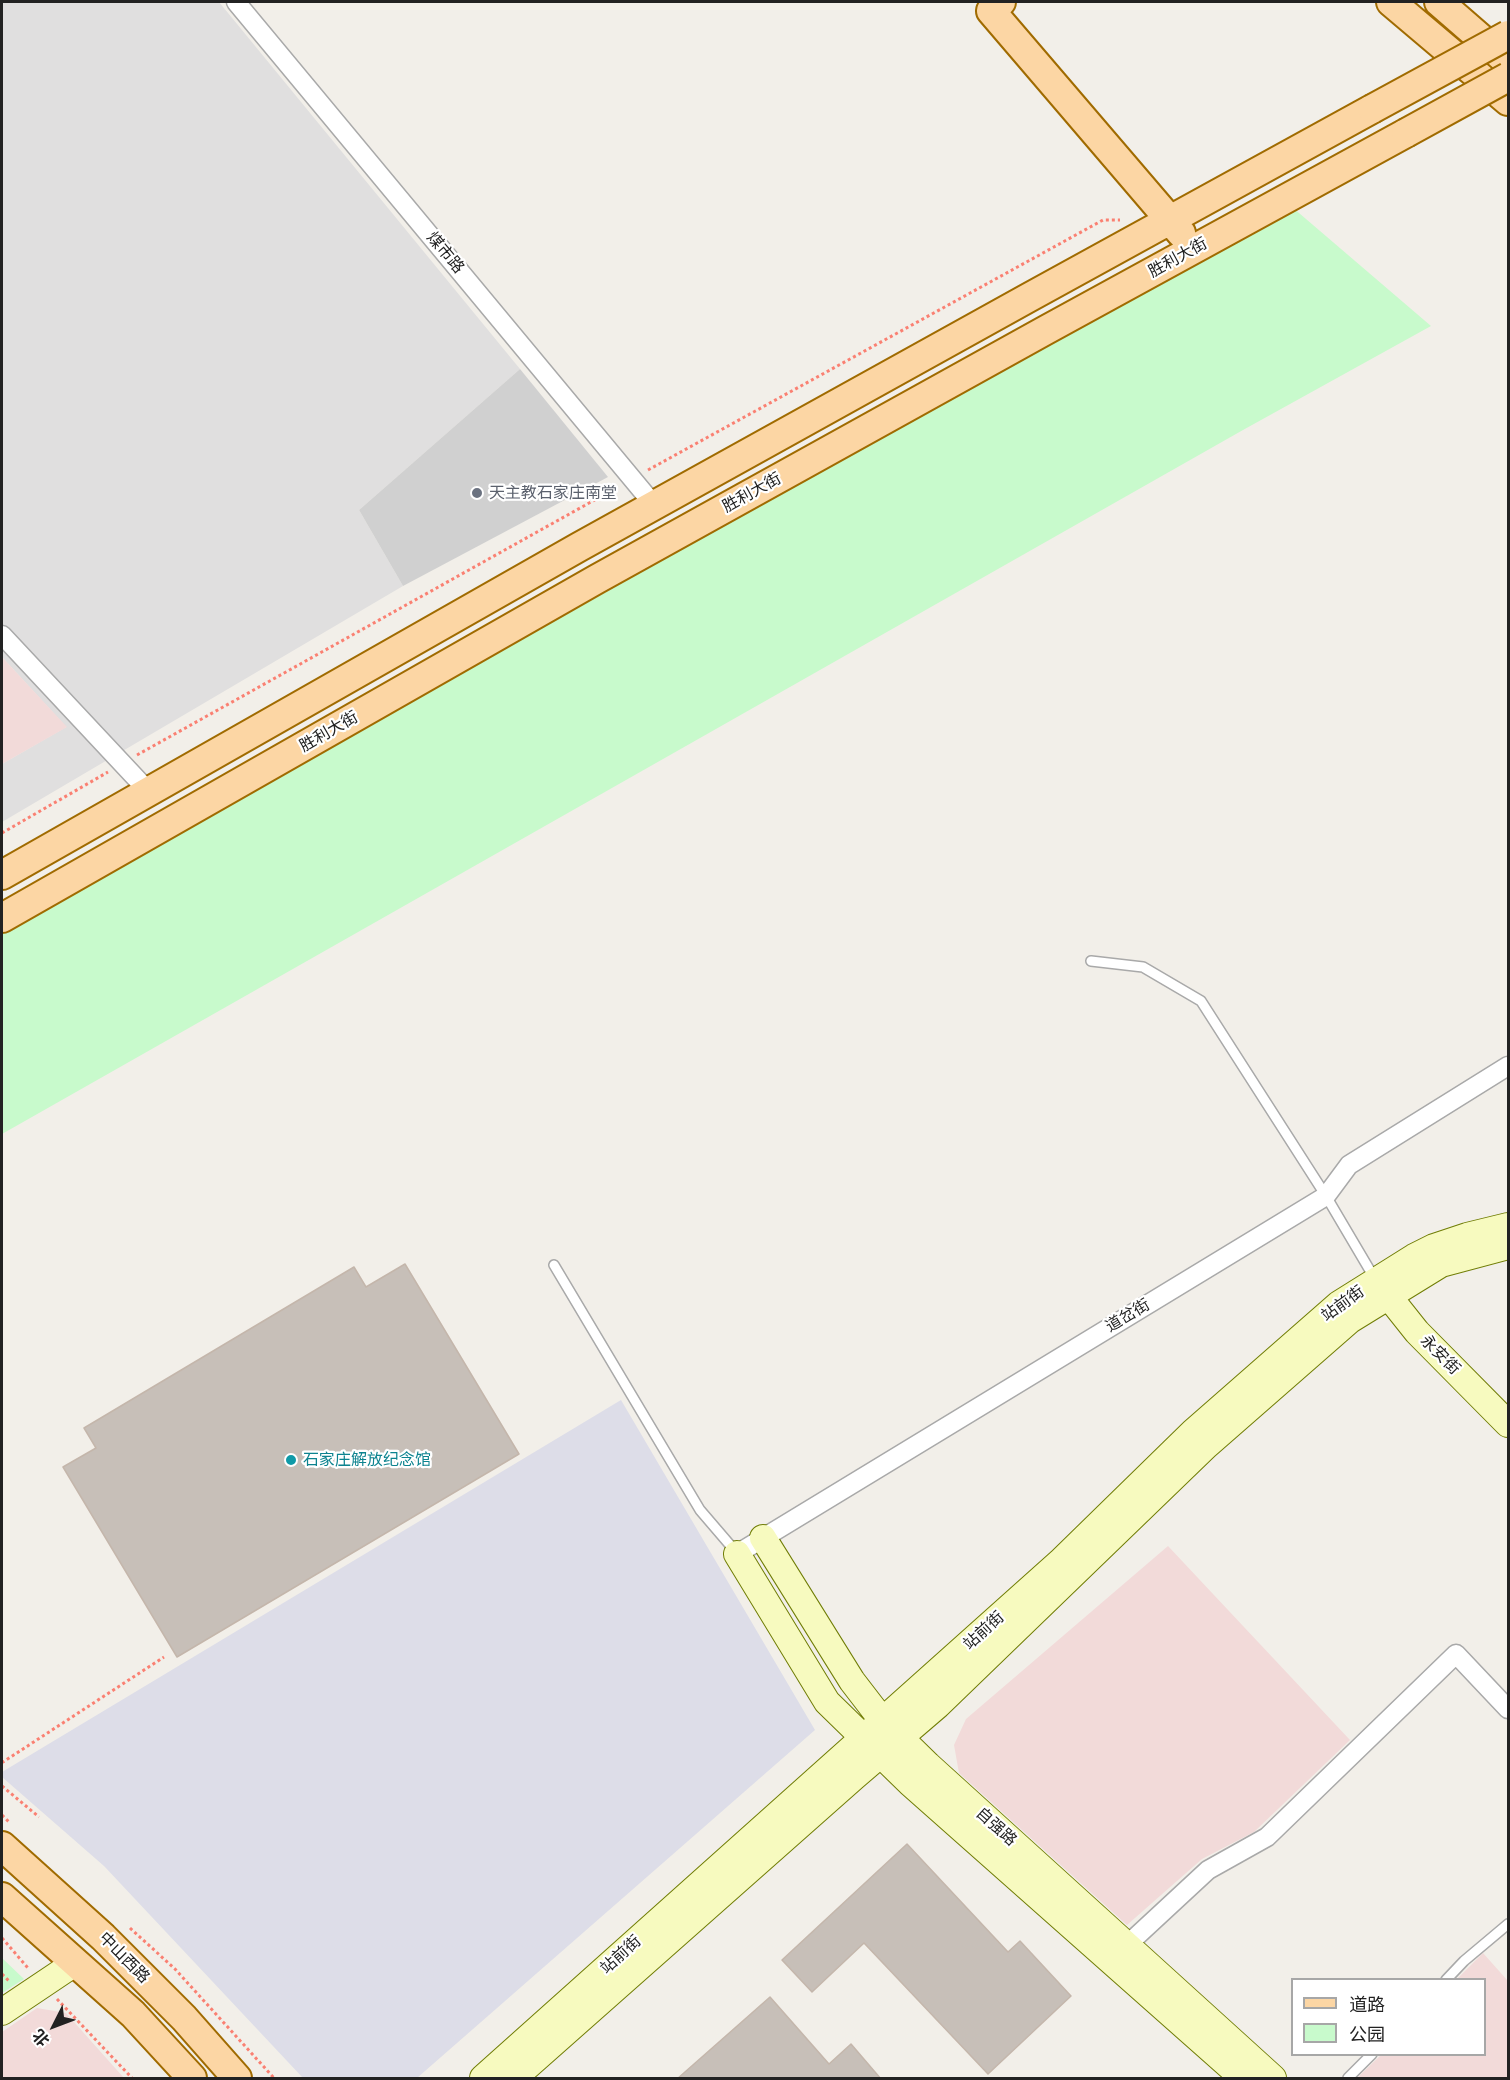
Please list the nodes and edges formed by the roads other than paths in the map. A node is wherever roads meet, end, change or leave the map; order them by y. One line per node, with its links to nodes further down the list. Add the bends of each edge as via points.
1 (236, 2): 11 (street, 煤市路)
2 (1391, 2): 8 (main road)
3 (1439, 2): 6 (main road)
4 (991, 5): 9 (main road)
5 (1509, 35): 9 (main road, bridge)
6 (1509, 62)
7 (1509, 78): 10 (main road, 胜利大街, bridge)
8 (1509, 101)
9 (1170, 220): 10 (main road); 11 (main road)
10 (1195, 249): 15 (main road, 胜利大街, via 618,568)
11 (654, 505): 13 (main road)
12 (2, 635): 13 (street)
13 (148, 792): 14 (main road)
14 (2, 876)
15 (2, 918)
16 (1091, 961): 18 (lane, via 1143,967 1201,1001)
17 (1509, 1066): 18 (street, 道岔街, via 1349,1166)
18 (1326, 1196): 22 (lane); 24 (street, 道岔街)
19 (1509, 1226): 22 (main road, 站前街, via 1434,1247)
20 (1509, 1246): 22 (main road, 站前街, via 1441,1264)
21 (554, 1265): 25 (lane, via 700,1510)
22 (1382, 1288): 23 (main road, 永安街, via 1417,1332); 27 (main road, 站前街, via 1339,1304 1193,1432 1060,1562); 28 (main road, 站前街, via 1206,1446)
23 (1509, 1424)
24 (763, 1538): 25 (street, 道岔街); 27 (main road, 自强路, via 852,1682)
25 (737, 1554): 29 (main road, 自强路, via 827,1702)
26 (1509, 1709): 33 (street, via 1456,1654 1267,1837 1208,1870)
27 (882, 1720): 28 (main road, 自强路); 29 (main road, 站前街)
28 (902, 1738): 29 (main road, 站前街); 33 (main road, 自强路)
29 (872, 1747): 40 (main road, 站前街); 41 (main road, 站前街, via 854,1777); 42 (main road, 自强路)
30 (2, 1846): 39 (main road, 中山西路, via 103,1937 184,2018)
31 (2, 1897): 34 (main road, 中山西路)
32 (1509, 1924): 35 (lane)
33 (1126, 1946): 43 (main road, 自强路)
34 (75, 1963): 36 (main road); 38 (main road, 中山西路, via 133,2014)
35 (1448, 1978)
36 (2, 2012)
37 (1371, 2056): 44 (lane)
38 (192, 2079)
39 (237, 2079)
40 (483, 2079)
41 (514, 2079)
42 (1243, 2079)
43 (1273, 2079)
44 (1348, 2079)

